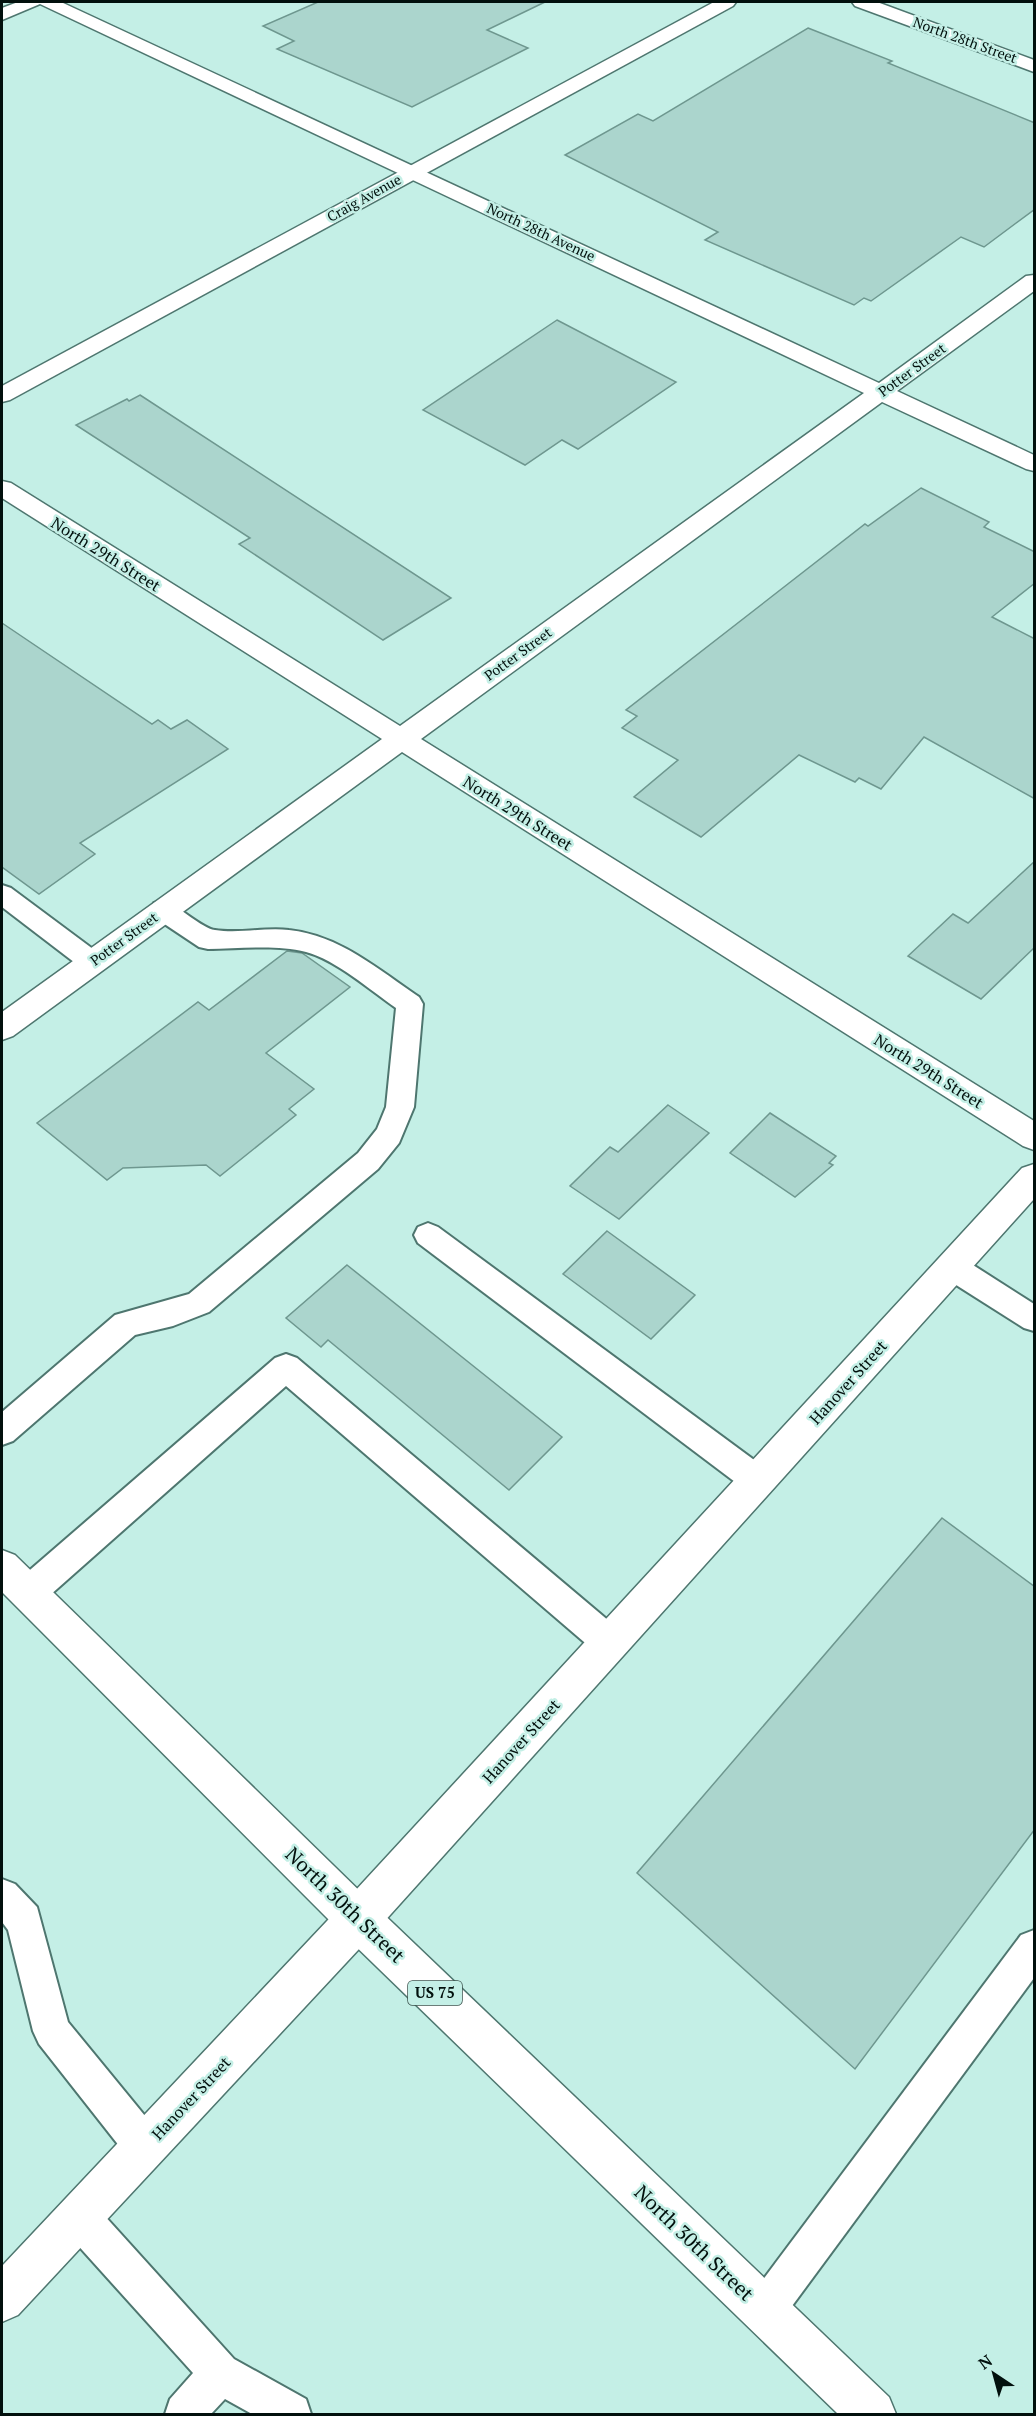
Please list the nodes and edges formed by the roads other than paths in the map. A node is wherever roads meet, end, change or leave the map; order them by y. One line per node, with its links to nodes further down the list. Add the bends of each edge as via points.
1 (32, 2): 5 (main road)
2 (47, 2): 7 (main road, North 28th Avenue)
3 (727, 2): 7 (main road, Craig Avenue)
4 (861, 2): 6 (main road, North 28th Street)
5 (2, 15)
6 (1035, 66)
7 (412, 172): 9 (main road, North 28th Avenue); 10 (main road, Craig Avenue)
8 (1035, 281): 9 (main road, Potter Street)
9 (883, 392): 11 (main road, North 28th Avenue); 13 (main road, Potter Street)
10 (2, 395)
11 (1035, 464)
12 (2, 488): 13 (main road, North 29th Street)
13 (400, 740): 15 (main road, Potter Street); 18 (main road, North 29th Street)
14 (2, 894): 16 (lane)
15 (164, 910): 16 (main road, Potter Street); 23 (lane, via 208,940 288,939 310,943 335,953 410,1005 400,1107 389,1135 368,1161 199,1303 126,1324)
16 (92, 962): 17 (main road, Potter Street)
17 (2, 1028)
18 (1035, 1137)
19 (1035, 1177): 21 (main road, Hanover Street)
20 (428, 1236): 24 (lane)
21 (952, 1267): 22 (lane); 24 (main road, Hanover Street)
22 (1035, 1319)
23 (2, 1431)
24 (758, 1481): 26 (main road, Hanover Street)
25 (15, 1580): 26 (lane, via 286,1367); 28 (main road, North 30th Street / US 75)
26 (610, 1643): 28 (main road, Hanover Street)
27 (2, 1897): 30 (lane, via 24,1920 52,2031)
28 (358, 1919): 30 (main road, Hanover Street); 33 (main road, North 30th Street / US 75)
29 (1035, 1948): 33 (lane)
30 (145, 2147): 31 (main road, Hanover Street)
31 (79, 2217): 32 (main road, Hanover Street); 34 (lane)
32 (2, 2299)
33 (764, 2310): 37 (main road, North 30th Street / US 75)
34 (220, 2373): 35 (lane); 36 (lane)
35 (184, 2415)
36 (291, 2415)
37 (872, 2415)

